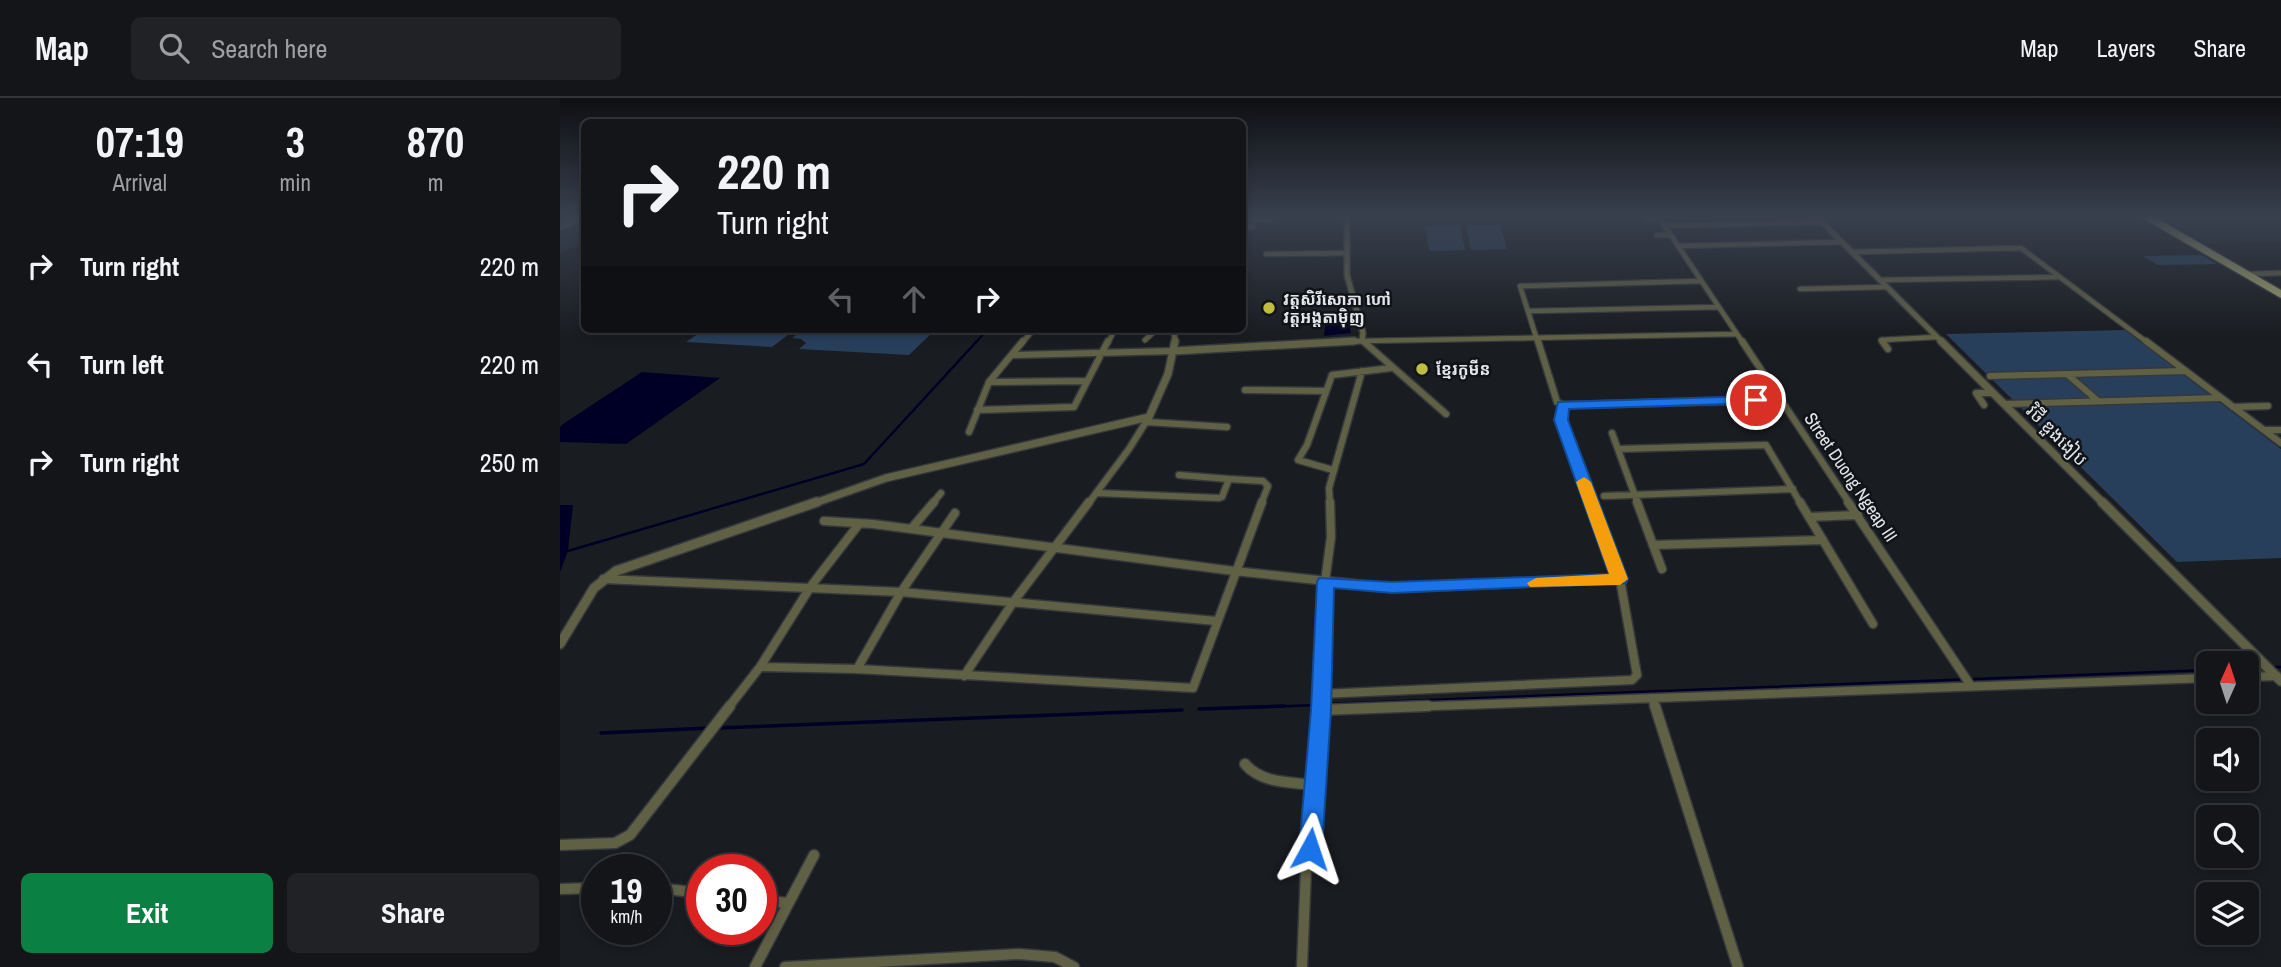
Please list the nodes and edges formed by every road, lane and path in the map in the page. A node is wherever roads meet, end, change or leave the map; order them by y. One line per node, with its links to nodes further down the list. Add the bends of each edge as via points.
1 (1347, 257): 26 (street)
2 (1685, 257): 11 (street, Street Duong Ngeap III)
3 (1856, 257): 10 (street, វិថី ឌួងងៀប)
4 (2032, 257): 9 (street)
5 (2220, 257): 7 (main road)
6 (2223, 257): 7 (main road)
7 (2254, 275): 8 (street); 13 (main road); 15 (main road)
8 (2281, 275)
9 (2059, 277): 10 (street); 32 (street)
10 (1880, 280): 12 (street, វិថី ឌួងងៀប)
11 (1701, 281): 16 (street, Street Duong Ngeap III); 17 (street, via 1522,284)
12 (1886, 287): 14 (street); 23 (street, វិថី ឌួងងៀប)
13 (2281, 288)
14 (1800, 289)
15 (2281, 294)
16 (1719, 307): 17 (street); 22 (street, Street Duong Ngeap III)
17 (1530, 311): 24 (street)
18 (1031, 333): 30 (street)
19 (1113, 333): 29 (street)
20 (1153, 333): 25 (street)
21 (1174, 333): 28 (street)
22 (1737, 334): 24 (street); 42 (street, Street Duong Ngeap III)
23 (1937, 337): 27 (street, via 1881,340); 40 (street, វិថី ឌួងងៀប)
24 (1537, 338): 26 (street); 45 (street, via 1557,402)
25 (1145, 340)
26 (1362, 341): 28 (street); 31 (street)
27 (1888, 349)
28 (1174, 351): 29 (street); 51 (street)
29 (1101, 354): 30 (street); 36 (street)
30 (1013, 355): 37 (street)
31 (1391, 368): 33 (street); 50 (street)
32 (2185, 371): 34 (street); 41 (street)
33 (1362, 372): 39 (street, via 1332,375); 59 (street)
34 (2067, 374): 35 (street); 43 (street)
35 (1990, 376)
36 (1087, 381): 37 (street); 49 (street, via 1072,408)
37 (989, 382): 49 (street)
38 (1245, 390): 39 (street)
39 (1326, 391): 59 (street, via 1298,460)
40 (1993, 393): 44 (street, វិថី ឌួងងៀប); 46 (street, via 1976,393)
41 (2221, 398): 43 (street); 48 (street)
42 (1780, 400): 45 (street); 68 (street, Street Duong Ngeap III)
43 (2099, 402): 44 (street)
44 (2004, 404): 91 (street, វិថី ឌួងងៀប)
45 (1563, 405): 80 (street, via 1561,420)
46 (1984, 405)
47 (2268, 405): 48 (street)
48 (2232, 407): 53 (street)
49 (977, 410): 55 (street)
50 (1446, 414)
51 (1148, 420): 52 (street); 63 (street); 79 (street, via 886,478)
52 (1227, 427)
53 (2264, 430): 54 (street); 57 (street)
54 (2281, 430)
55 (969, 432)
56 (1612, 433): 58 (street)
57 (2281, 443)
58 (1618, 449): 62 (street, via 1766,445); 65 (street)
59 (1333, 470): 81 (street)
60 (1179, 475): 61 (street)
61 (1229, 479): 63 (street, via 1219,498); 78 (street, via 1264,481 1268,486)
62 (1793, 489): 65 (street); 69 (street)
63 (1097, 493): 76 (street)
64 (942, 494): 72 (street)
65 (1634, 495): 66 (street); 75 (street)
66 (1604, 496)
67 (955, 513): 73 (street)
68 (1856, 513): 69 (street); 94 (street, Street Duong Ngeap III)
69 (1808, 515): 74 (street)
70 (824, 521): 71 (street)
71 (859, 524): 72 (street); 82 (street)
72 (911, 529): 73 (street)
73 (941, 533): 76 (street); 83 (street)
74 (1823, 540): 75 (street); 86 (street)
75 (1653, 545): 77 (street)
76 (1056, 546): 78 (street); 84 (street)
77 (1662, 569)
78 (1234, 571): 81 (street); 85 (street)
79 (603, 579): 82 (street); 87 (street)
80 (1620, 579): 81 (street, via 1392,588); 96 (street, via 1637,675 1632,680)
81 (1325, 582): 96 (street)
82 (811, 586): 83 (street); 88 (street)
83 (901, 592): 84 (street); 89 (street)
84 (1014, 601): 85 (street); 90 (street)
85 (1216, 621): 90 (street, via 1193,688)
86 (1873, 624)
87 (560, 644)
88 (760, 667): 89 (street); 99 (street, via 630,835 615,843)
89 (857, 669): 90 (street)
90 (964, 676)
91 (2278, 676): 92 (street)
92 (2259, 677)
93 (2196, 678): 94 (street)
94 (1971, 685): 95 (street)
95 (1653, 698): 96 (street); 109 (street)
96 (1321, 702): 98 (street)
97 (1245, 764): 98 (street, via 1260,777)
98 (1315, 785): 108 (street)
99 (560, 845)
100 (814, 855): 104 (street)
101 (581, 888): 102 (street)
102 (560, 889)
103 (777, 902): 104 (street)
104 (788, 903): 105 (street)
105 (755, 967)
106 (785, 967): 107 (street, via 1018,954 1066,960)
107 (1074, 967)
108 (1301, 967)
109 (1738, 967)

